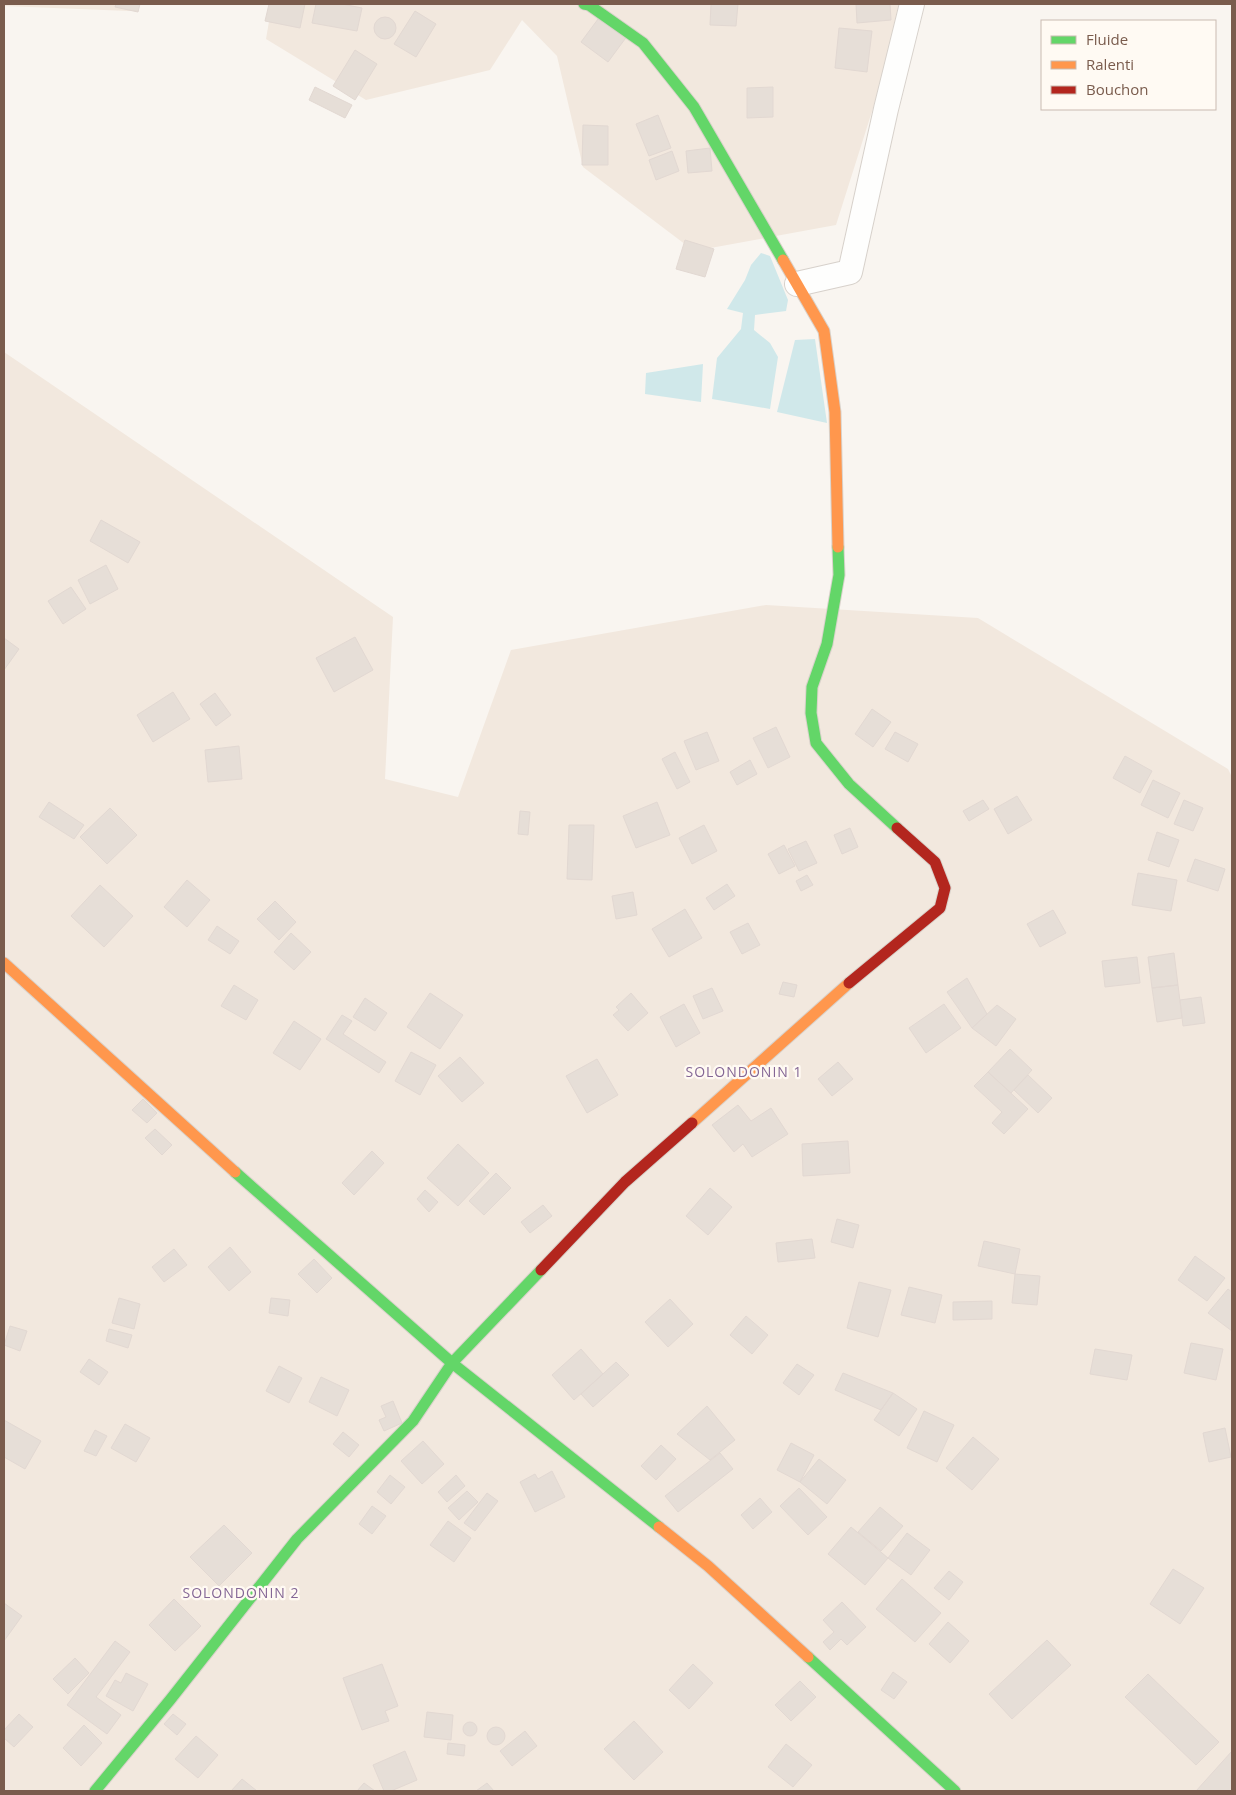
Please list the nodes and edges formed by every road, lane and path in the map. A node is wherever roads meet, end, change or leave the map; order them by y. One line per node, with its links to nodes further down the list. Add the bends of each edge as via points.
1 (584, 4): 3 (street, via 643,43 694,107)
2 (912, 4): 3 (street, via 850,272)
3 (797, 284): 5 (street, via 824,331 835,412 839,575 827,644 812,687 811,713 816,743 849,784 935,862 945,888 940,908 625,1182)
4 (4, 963): 5 (street)
5 (452, 1363): 6 (street, via 414,1421 297,1539); 7 (street, via 708,1566)
6 (95, 1791)
7 (956, 1791)

